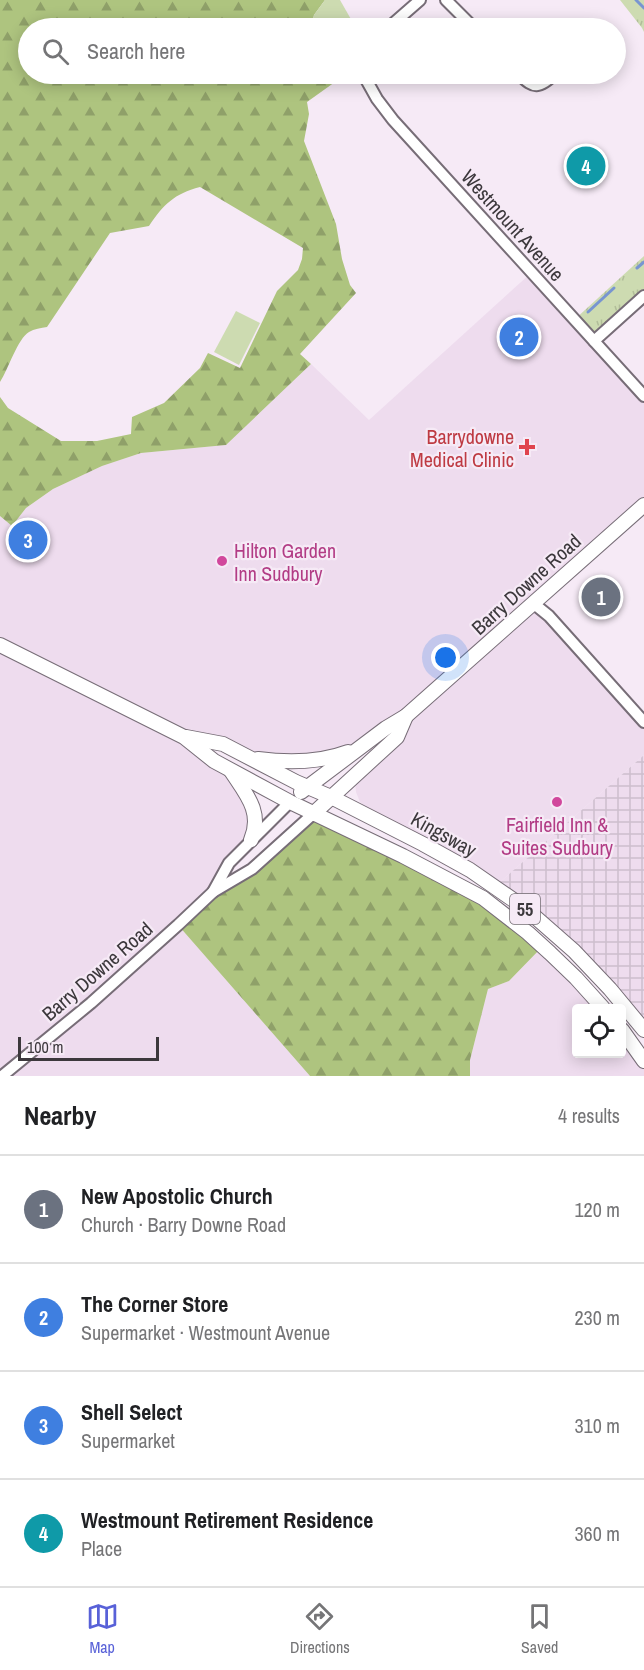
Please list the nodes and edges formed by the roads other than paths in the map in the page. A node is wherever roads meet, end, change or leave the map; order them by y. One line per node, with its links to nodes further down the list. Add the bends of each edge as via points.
1 (420, 0): 3 (street)
2 (446, 0): 4 (street)
3 (399, 18)
4 (464, 18)
5 (369, 84): 7 (street, Westmount Avenue, via 393,120)
6 (644, 296): 7 (street)
7 (594, 341): 8 (street, Westmount Avenue)
8 (644, 396)
9 (644, 505): 10 (main road, Barry Downe Road)
10 (533, 603): 12 (main road, Barry Downe Road); 13 (street)
11 (0, 645): 14 (main road, Kingsway / 55)
12 (406, 716): 15 (main road, Barry Downe Road); 19 (main road, Barry Downe Road, via 397,737)
13 (644, 722)
14 (184, 737): 16 (main road, Kingsway / 55, via 223,744); 17 (main road, Kingsway / 55)
15 (362, 747): 16 (main road, via 312,761); 18 (main road, Barry Downe Road)
16 (250, 758): 18 (main road, Kingsway / 55)
17 (230, 769): 20 (main road, Kingsway / 55); 22 (main road, via 253,806 256,824)
18 (307, 787): 19 (main road, Kingsway / 55); 20 (main road, Barry Downe Road)
19 (331, 797): 21 (main road, Barry Downe Road); 25 (main road, Kingsway / 55, via 448,857 525,908 574,951)
20 (290, 802): 21 (main road, Kingsway / 55); 22 (street, Barry Downe Road)
21 (313, 814): 23 (street, Barry Downe Road, via 252,869); 24 (main road, Kingsway / 55, via 483,898 550,953)
22 (251, 840): 23 (street, Barry Downe Road, via 229,863)
23 (213, 892): 28 (street, Barry Downe Road, via 91,1003)
24 (599, 1004)
25 (644, 1030)
26 (626, 1037): 27 (main road)
27 (644, 1060)
28 (2, 1076)

